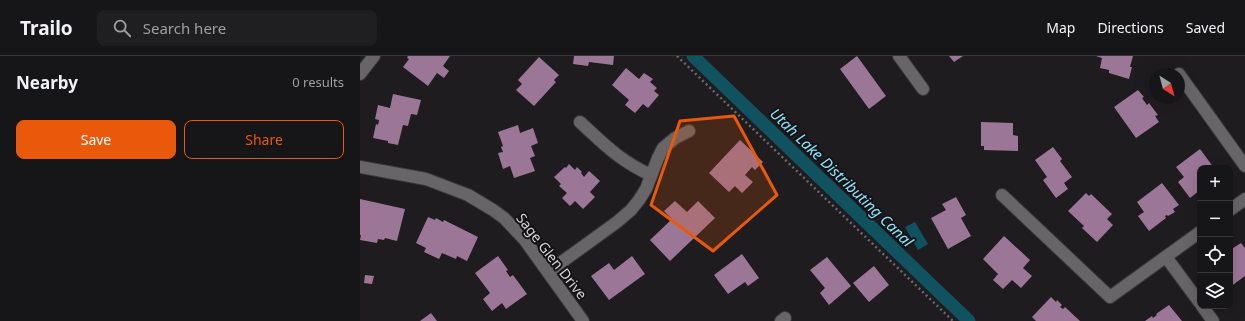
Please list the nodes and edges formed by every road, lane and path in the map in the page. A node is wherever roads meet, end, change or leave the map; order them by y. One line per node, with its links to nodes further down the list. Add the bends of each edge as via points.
1 (374, 56): 4 (street)
2 (677, 56): 21 (path)
3 (899, 56): 6 (street)
4 (360, 74)
5 (1185, 82): 9 (street)
6 (923, 89)
7 (580, 122): 11 (street, via 621,159)
8 (689, 131): 11 (street, via 663,148)
9 (1245, 166)
10 (360, 167): 17 (street, Sage Glen Drive, via 426,179 481,202 514,228)
11 (651, 175): 17 (street, via 640,200 624,217)
12 (1002, 195): 16 (street, via 1110,297)
13 (1245, 199): 14 (street)
14 (1233, 208)
15 (1197, 234): 16 (street)
16 (1166, 256): 18 (street)
17 (548, 272): 20 (street, Sage Glen Drive)
18 (1197, 300)
19 (1204, 309): 22 (street)
20 (583, 321)
21 (953, 321)
22 (1213, 321)

